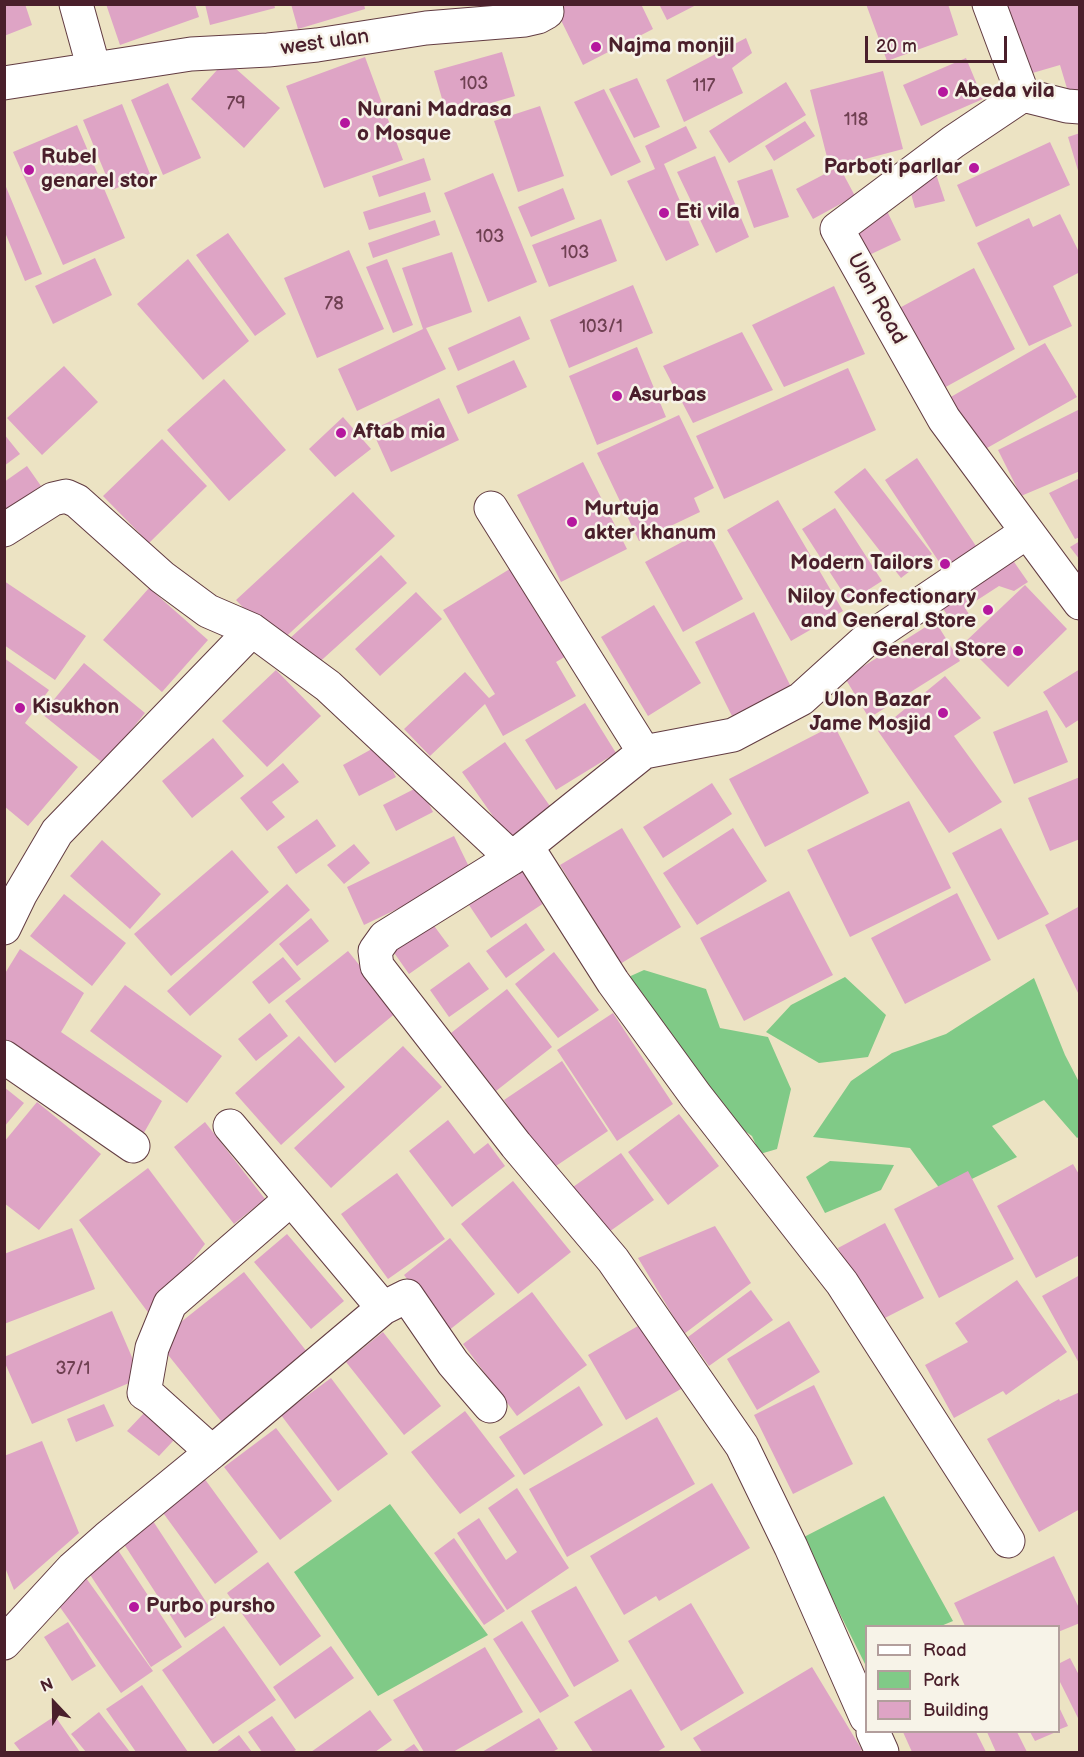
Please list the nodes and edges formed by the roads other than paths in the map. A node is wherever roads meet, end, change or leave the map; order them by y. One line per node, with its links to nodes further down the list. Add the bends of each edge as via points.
1 (76, 4): 4 (street)
2 (546, 4): 4 (street, west ulan, via 546,12 525,20 426,28 268,50 191,54)
3 (989, 4): 6 (street)
4 (94, 69): 5 (street, west ulan)
5 (4, 83)
6 (1023, 95): 7 (street); 10 (street, Ulon Road, via 837,229 944,418)
7 (1080, 107)
8 (491, 508): 13 (street)
9 (4, 530): 12 (street, via 52,499 66,496 77,501 162,577 208,611)
10 (1027, 532): 11 (street, Ulon Road); 13 (street, via 864,642 801,699 733,735)
11 (1080, 603)
12 (252, 630): 14 (street, via 328,686); 15 (street, via 57,832)
13 (644, 752): 14 (street)
14 (520, 853): 23 (street, via 696,1096 842,1282); 25 (street, via 385,937 375,951 377,966 516,1145 613,1260 742,1446)
15 (4, 928)
16 (4, 1057): 18 (street)
17 (230, 1126): 19 (street)
18 (133, 1146)
19 (291, 1199): 20 (street); 22 (street, via 170,1304 152,1348 144,1393)
20 (382, 1308): 21 (street, via 407,1296 453,1363); 22 (street)
21 (490, 1406)
22 (212, 1452): 24 (street, via 73,1568)
23 (1008, 1541)
24 (4, 1643)
25 (865, 1713)
26 (874, 1733): 27 (street)
27 (882, 1752)

